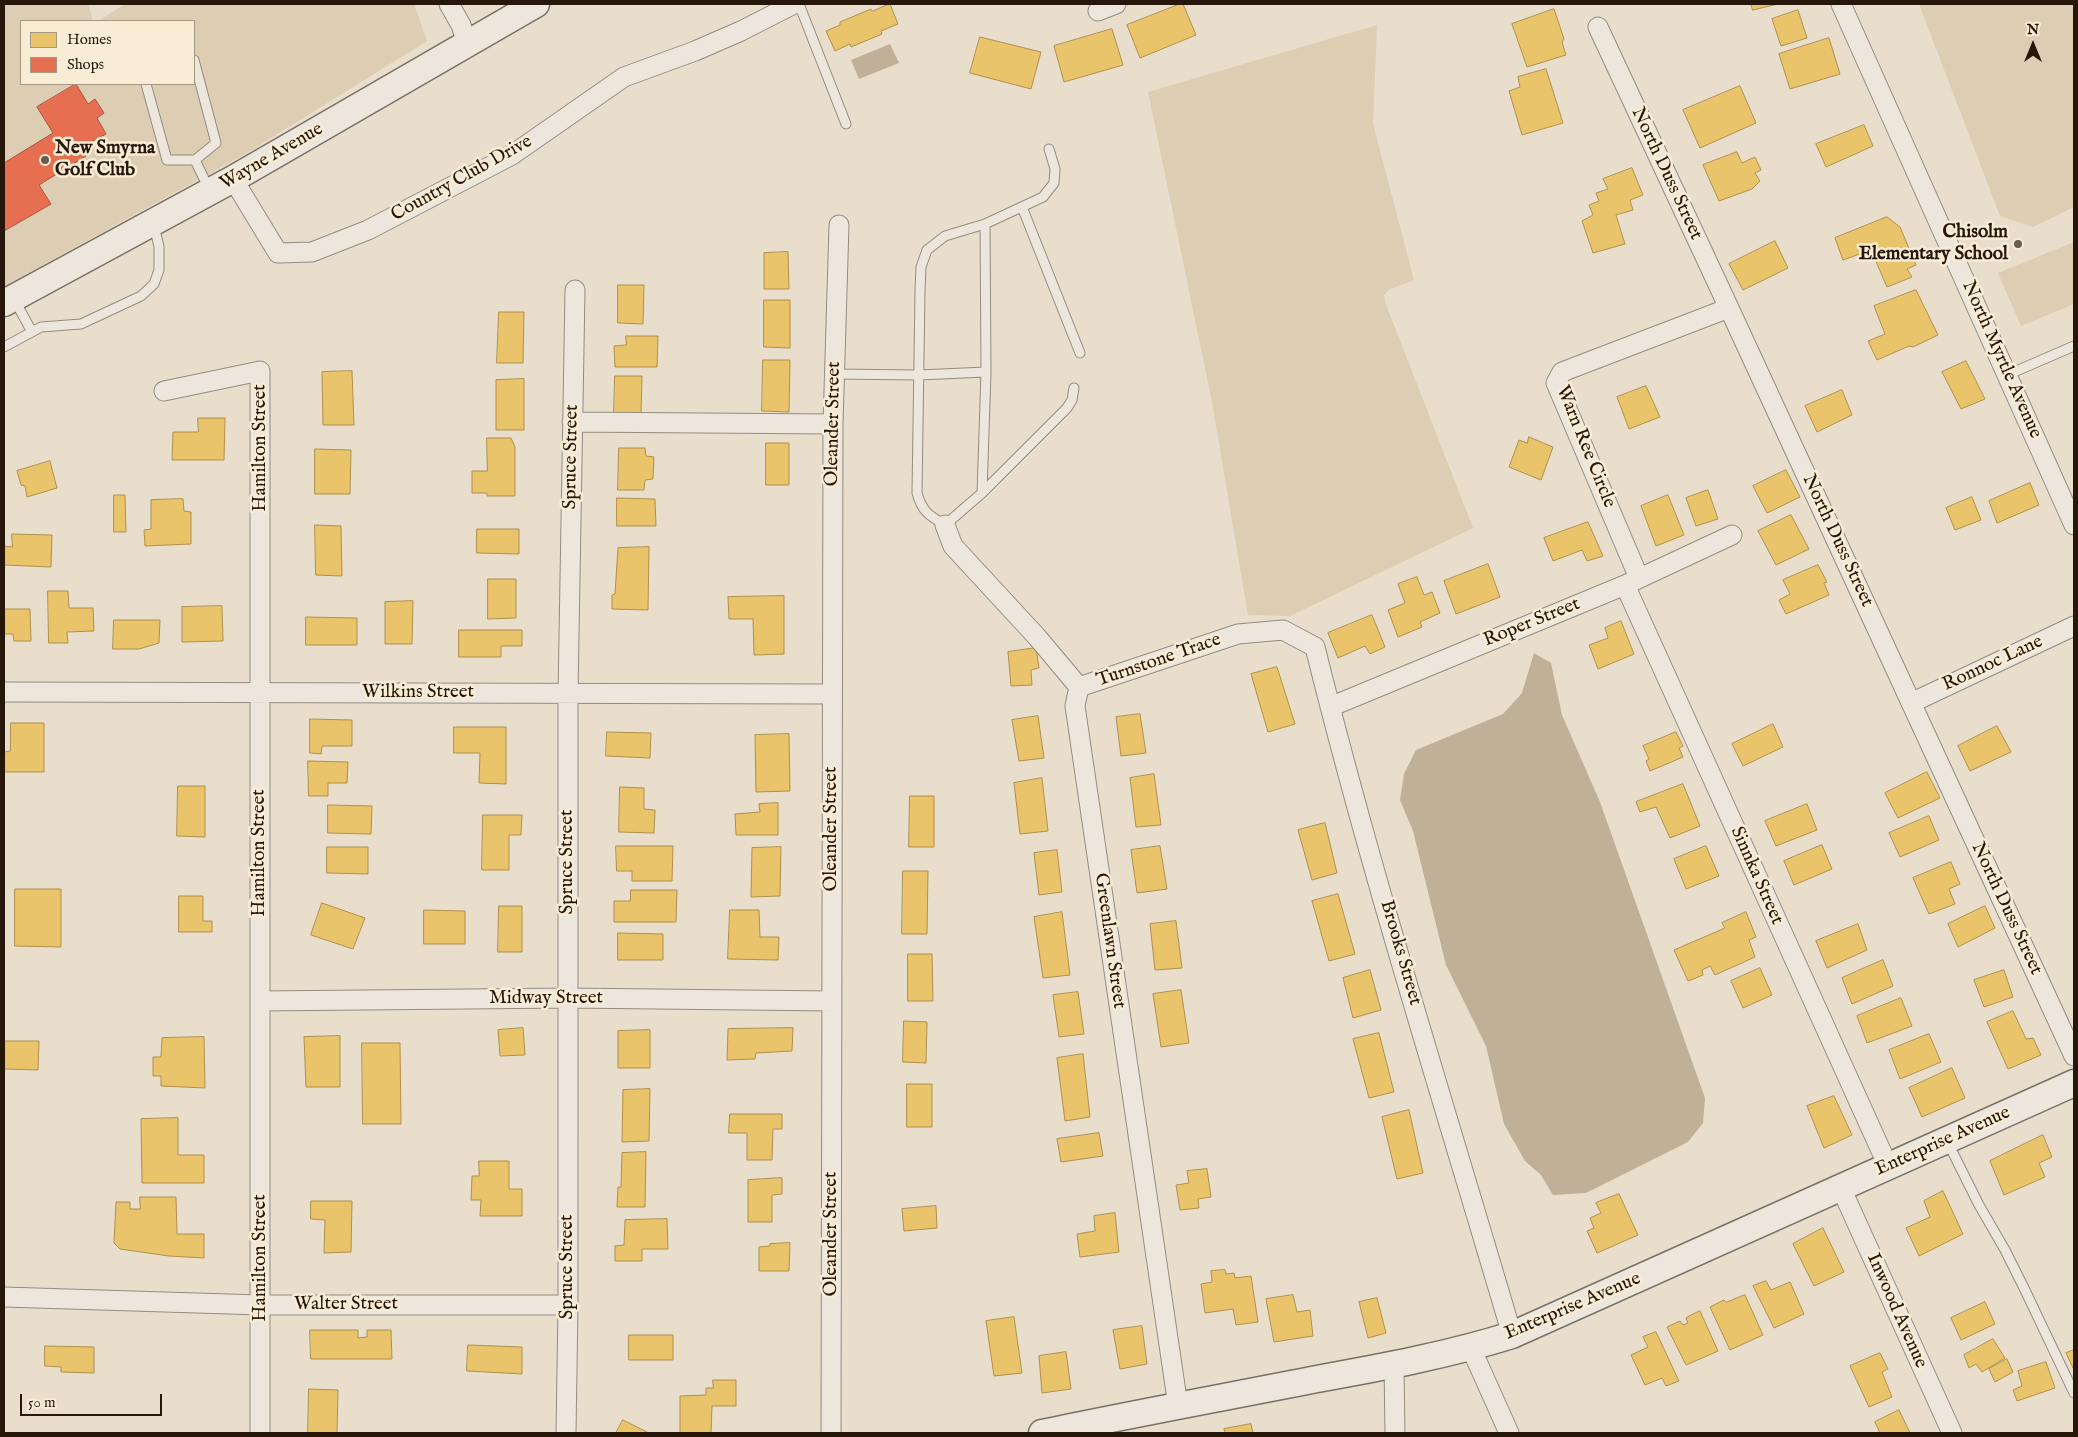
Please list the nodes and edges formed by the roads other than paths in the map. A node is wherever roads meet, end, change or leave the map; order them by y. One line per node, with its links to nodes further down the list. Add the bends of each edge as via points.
1 (449, 4): 9 (street)
2 (536, 4): 9 (street, Wayne Avenue)
3 (794, 4): 15 (street, Country Club Drive, via 741,31 624,77 512,155 368,230 312,252 278,253)
4 (799, 4): 12 (lane)
5 (1116, 4): 7 (street)
6 (1841, 4): 31 (street, North Myrtle Avenue)
7 (1098, 11)
8 (1598, 27): 23 (street, North Duss Street)
9 (467, 44): 15 (street, Wayne Avenue)
10 (195, 64): 14 (lane, via 216,143)
11 (146, 85): 14 (lane, via 167,160)
12 (846, 124)
13 (1049, 149): 17 (lane, via 1055,169 1054,183 1043,197)
14 (195, 160): 16 (lane)
15 (233, 179): 16 (street, Wayne Avenue)
16 (210, 192): 18 (street, Wayne Avenue)
17 (1022, 207): 19 (lane); 27 (lane)
18 (154, 222): 22 (street, Wayne Avenue); 24 (lane, via 159,270 154,284 141,296 81,324 41,327)
19 (985, 224): 28 (lane); 30 (lane, via 946,236 927,250 921,267)
20 (839, 225): 29 (street, Oleander Street)
21 (575, 290): 34 (street, Spruce Street)
22 (8, 300): 24 (lane)
23 (1729, 308): 40 (street, Warn Ree Circle, via 1562,372 1556,382); 48 (street, North Duss Street)
24 (32, 332): 26 (lane)
25 (2074, 346): 31 (lane)
26 (4, 347)
27 (1080, 353)
28 (986, 372): 30 (lane); 36 (lane)
29 (834, 374): 30 (lane); 35 (street, Oleander Street)
30 (918, 375): 37 (lane, via 917,493 921,508)
31 (2007, 375): 38 (street, North Myrtle Avenue)
32 (1074, 388): 36 (lane, via 1067,408)
33 (164, 391): 45 (street, Hamilton Street, via 260,371)
34 (572, 422): 35 (street); 46 (street, Spruce Street)
35 (833, 424): 47 (street, Oleander Street)
36 (982, 493): 37 (lane)
37 (945, 524): 43 (street, via 953,546)
38 (2074, 525)
39 (1732, 535): 40 (street, Roper Street)
40 (1632, 582): 49 (street, Roper Street); 56 (street, Sinnka Street)
41 (2074, 626): 48 (street, Ronnoc Lane)
42 (1238, 634): 43 (street, Turnstone Trace); 49 (street, Brooks Street, via 1283,630 1315,647)
43 (1079, 687): 65 (street, Greenlawn Street, via 1075,706)
44 (4, 692): 45 (street, Wilkins Street)
45 (262, 692): 46 (street, Wilkins Street); 51 (street, Hamilton Street)
46 (568, 694): 47 (street, Wilkins Street); 50 (street, Spruce Street)
47 (832, 694): 52 (street, Oleander Street)
48 (1911, 702): 53 (street, North Duss Street)
49 (1330, 707): 61 (street, Brooks Street)
50 (569, 998): 51 (street, Midway Street); 52 (street, Midway Street); 60 (street, Spruce Street)
51 (260, 1001): 59 (street, Hamilton Street)
52 (832, 1001): 69 (street, Oleander Street)
53 (2074, 1056)
54 (2072, 1089): 55 (street, Enterprise Avenue)
55 (1947, 1140): 56 (street, Enterprise Avenue); 64 (lane)
56 (1888, 1166): 57 (street, Enterprise Avenue)
57 (1841, 1188): 61 (street, Enterprise Avenue); 73 (street, Inwood Avenue)
58 (4, 1297): 59 (street, Walter Street)
59 (261, 1305): 60 (street, Walter Street); 67 (street, Hamilton Street)
60 (568, 1305): 68 (street, Spruce Street)
61 (1512, 1335): 62 (street, Enterprise Avenue)
62 (1471, 1348): 63 (street, Enterprise Avenue); 72 (street)
63 (1394, 1364): 65 (street, Enterprise Avenue); 71 (street)
64 (2074, 1393)
65 (1178, 1406): 66 (street, Enterprise Avenue)
66 (1130, 1424): 70 (street, Enterprise Avenue)
67 (260, 1433)
68 (566, 1433)
69 (831, 1433)
70 (1042, 1433)
71 (1395, 1433)
72 (1509, 1433)
73 (1952, 1433)

